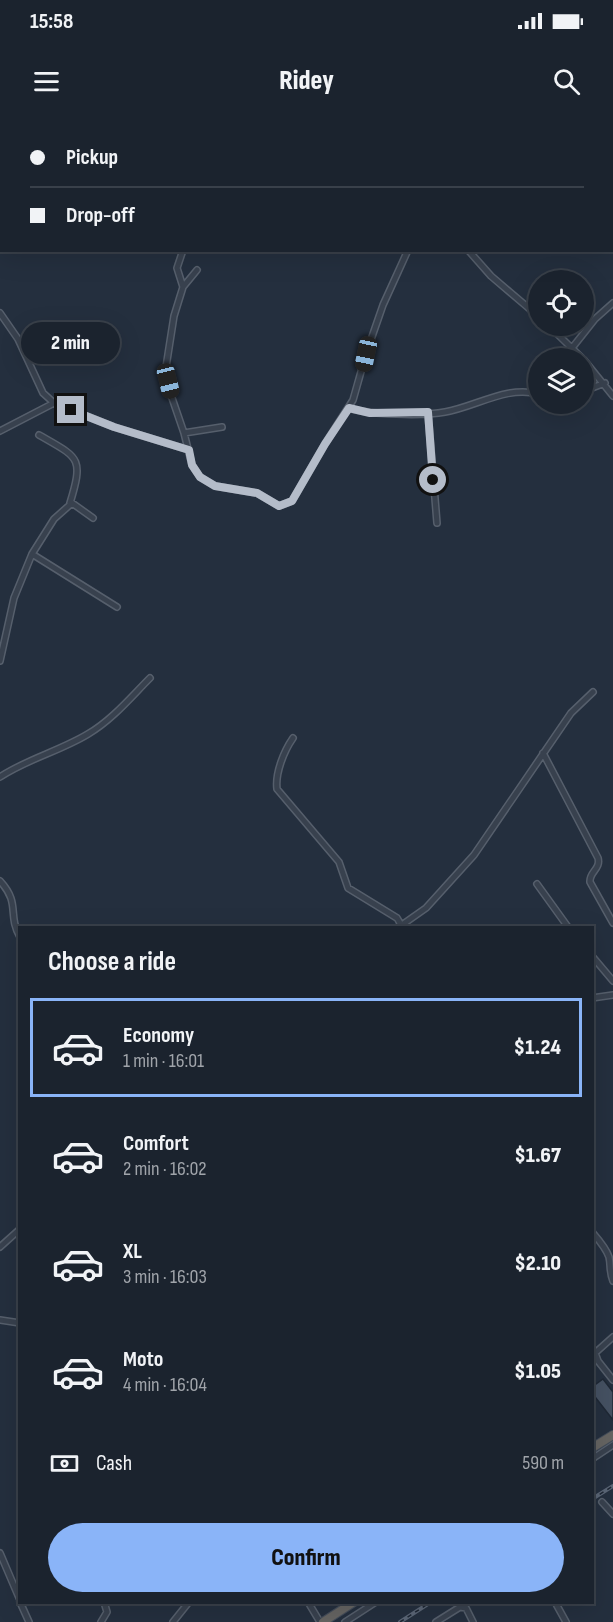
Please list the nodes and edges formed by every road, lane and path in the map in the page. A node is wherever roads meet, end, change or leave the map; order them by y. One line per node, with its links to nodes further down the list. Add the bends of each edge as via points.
1 (182, 252): 5 (street, via 177,268)
2 (407, 252): 17 (street, via 383,305)
3 (470, 252): 7 (street)
4 (197, 270): 5 (street)
5 (183, 287): 21 (street, via 166,367)
6 (613, 303): 10 (street)
7 (528, 307)
8 (0, 313): 16 (street, via 18,339 43,393)
9 (559, 336): 10 (street)
10 (572, 348)
11 (594, 372): 12 (street)
12 (604, 383): 13 (street); 15 (street)
13 (594, 386)
14 (528, 392): 18 (street, via 447,412)
15 (613, 396)
16 (54, 403): 20 (street); 23 (street)
17 (349, 408): 18 (street, via 370,413); 23 (street, via 292,501 283,506 257,493 208,482 195,471)
18 (428, 412): 26 (street)
19 (222, 427): 21 (street)
20 (0, 431)
21 (184, 433): 23 (street)
22 (39, 435): 24 (street, via 76,461 78,475)
23 (189, 450)
24 (70, 503): 25 (street); 27 (street, via 54,519)
25 (93, 518)
26 (437, 523)
27 (32, 554): 28 (street); 29 (street, via 14,598)
28 (117, 607)
29 (0, 661)
30 (150, 678): 35 (street, via 90,733)
31 (593, 692): 33 (street, via 576,707)
32 (293, 738): 39 (street, via 276,779 277,789 339,862 348,888 397,918)
33 (543, 753): 38 (street, via 598,858 590,882); 40 (street, via 474,855 426,909)
34 (0, 771): 35 (street)
35 (0, 777)
36 (0, 881): 42 (street, via 11,894)
37 (537, 884): 41 (street)
38 (613, 923)
39 (399, 926)
40 (400, 926)
41 (567, 926)
42 (18, 932)
43 (594, 958): 44 (street)
44 (613, 981)
45 (613, 995): 46 (street)
46 (594, 998)
47 (18, 1231): 49 (street)
48 (594, 1235): 50 (street, via 607,1252)
49 (0, 1247)
50 (613, 1281)
51 (0, 1320): 52 (street)
52 (18, 1323)
53 (613, 1337): 54 (street, via 595,1353)
54 (595, 1360): 55 (street)
55 (613, 1380)
56 (613, 1435): 58 (highway)
57 (613, 1445): 59 (street)
58 (594, 1447)
59 (594, 1458)
60 (602, 1502): 61 (street)
61 (613, 1514)
62 (0, 1553): 63 (street)
63 (18, 1596)
64 (21, 1604): 71 (street)
65 (105, 1604): 72 (street, via 107,1612)
66 (187, 1604): 73 (street)
67 (309, 1604): 74 (street)
68 (351, 1604): 74 (highway)
69 (373, 1604): 75 (street)
70 (556, 1604): 78 (street)
71 (29, 1622)
72 (100, 1622)
73 (173, 1622)
74 (321, 1622)
75 (345, 1622)
76 (436, 1622): 77 (street, via 460,1607 466,1608)
77 (473, 1622)
78 (566, 1622)

